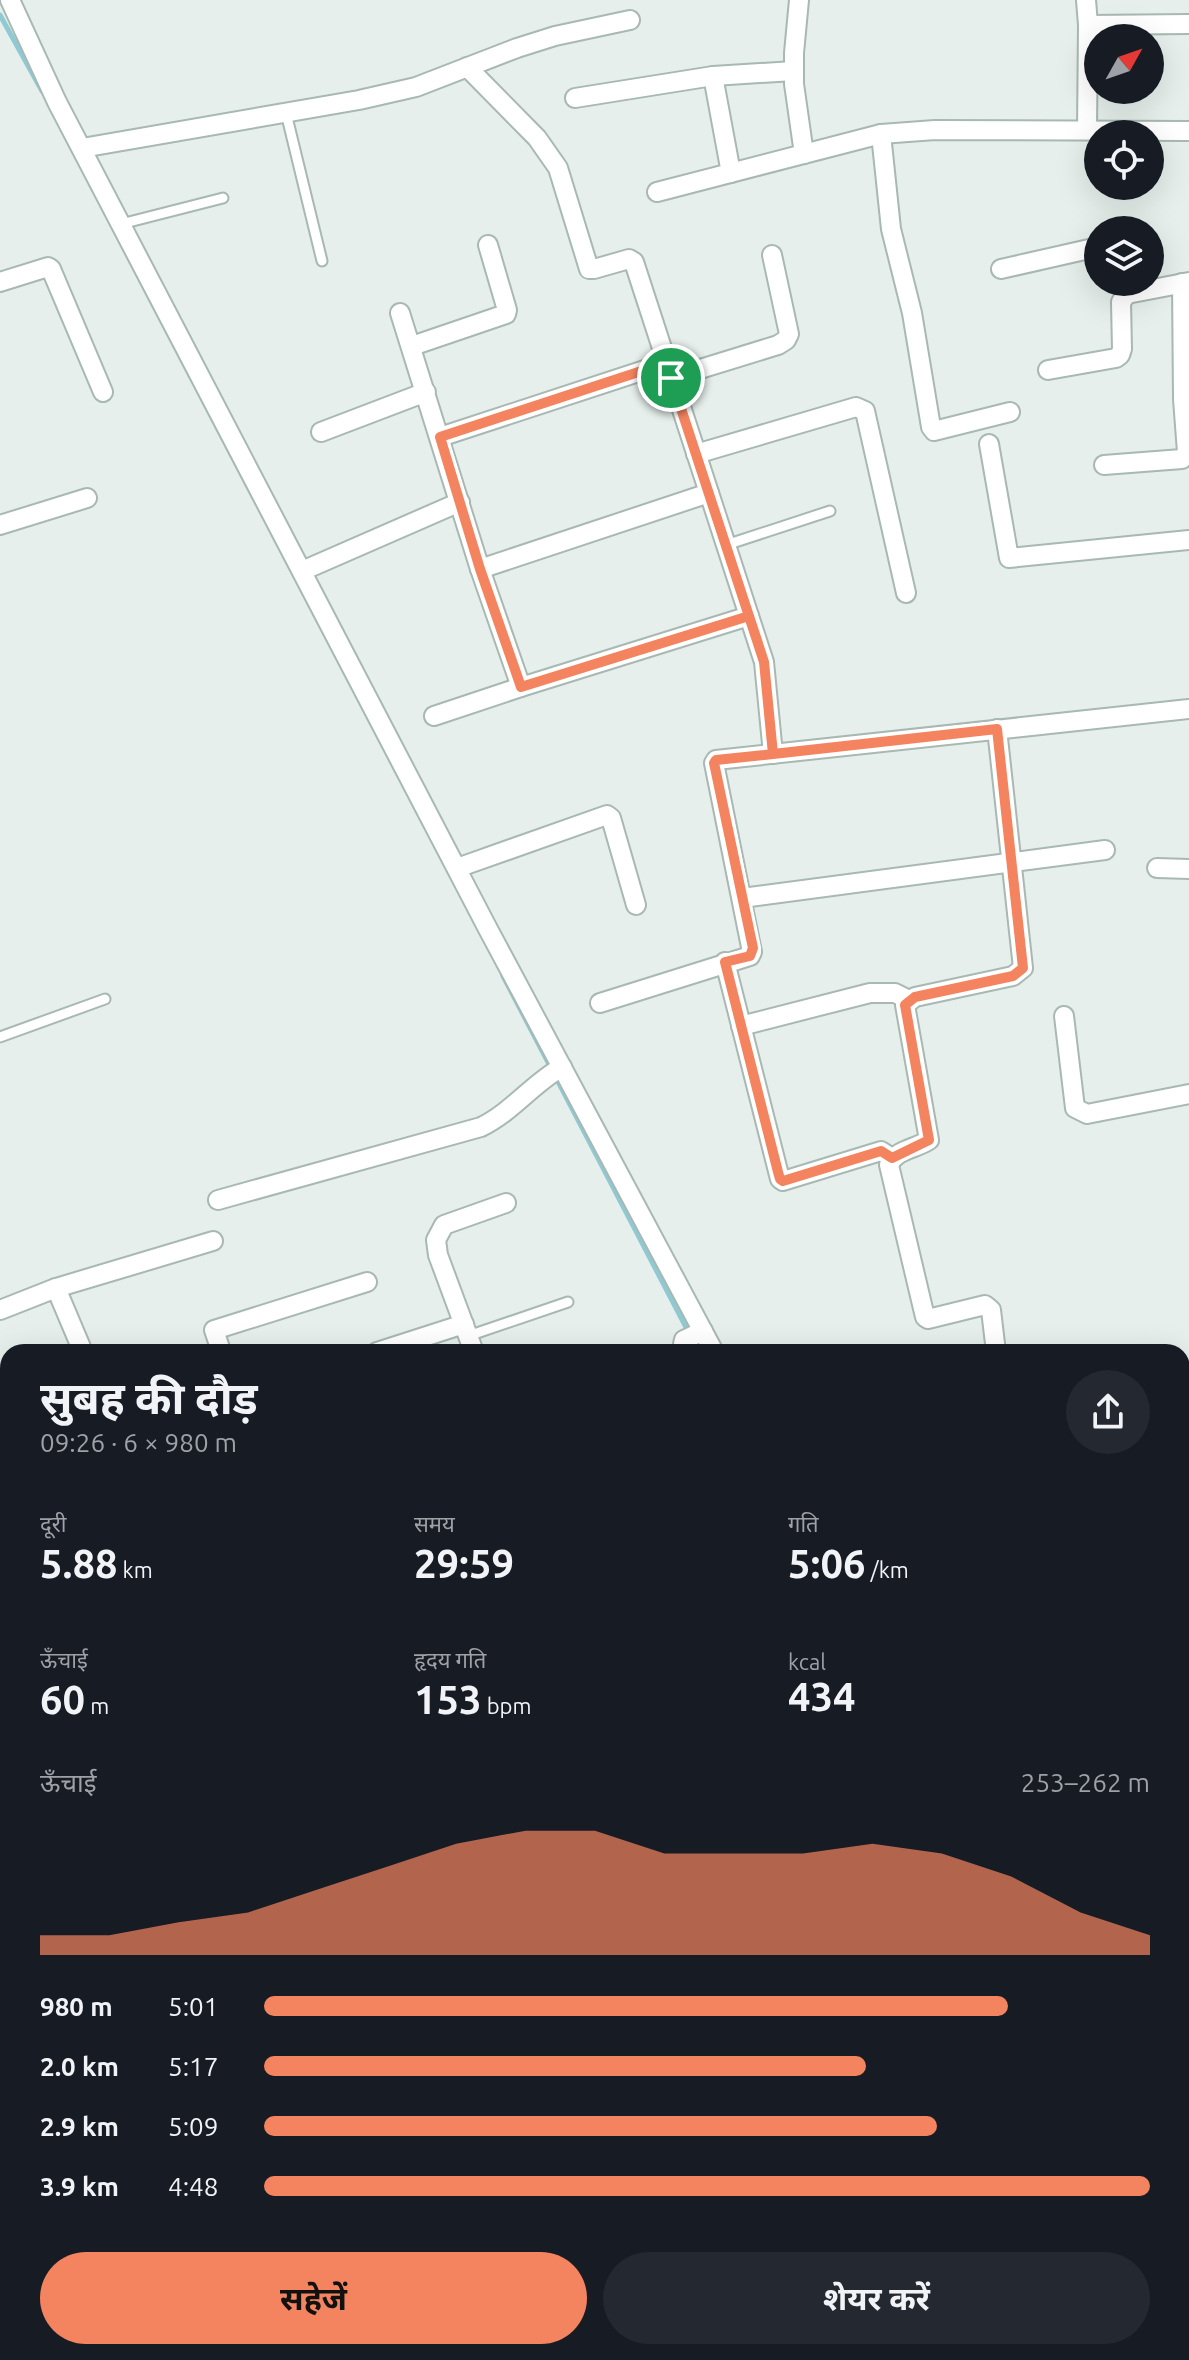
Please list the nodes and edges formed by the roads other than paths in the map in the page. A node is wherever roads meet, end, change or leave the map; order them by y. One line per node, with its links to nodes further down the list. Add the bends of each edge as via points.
1 (10, 0): 17 (street)
2 (799, 0): 9 (street)
3 (1086, 0): 5 (street)
4 (630, 20): 8 (street, via 555,36)
5 (1088, 24)
6 (1164, 24): 7 (street)
7 (1189, 24)
8 (467, 67): 12 (street, via 416,87); 34 (street, via 537,138 558,168 589,269 634,262)
9 (794, 71): 10 (street); 18 (street)
10 (713, 76): 11 (street); 19 (street)
11 (575, 98)
12 (286, 113): 17 (street); 26 (lane)
13 (1084, 130): 16 (street)
14 (1164, 131): 15 (street)
15 (1189, 131)
16 (881, 134): 18 (street); 38 (street, via 891,229 931,427 934,431)
17 (82, 148): 22 (street)
18 (804, 154): 19 (street)
19 (731, 173): 20 (street)
20 (657, 192)
21 (223, 198): 22 (lane)
22 (121, 224): 52 (street)
23 (488, 245): 33 (street, via 506,314)
24 (1084, 250): 27 (street)
25 (772, 255): 34 (street, via 786,340)
26 (322, 261)
27 (1001, 269)
28 (0, 282): 36 (street, via 51,269)
29 (1186, 283): 30 (street); 43 (street, via 1187,452 1182,459)
30 (1164, 285)
31 (1123, 296): 35 (street, via 1120,355)
32 (400, 313): 33 (street)
33 (412, 346): 37 (street)
34 (669, 370): 40 (street); 42 (street)
35 (1048, 370)
36 (103, 392)
37 (426, 392): 39 (street); 40 (street)
38 (1010, 412)
39 (321, 432)
40 (440, 437): 46 (street)
41 (989, 444): 49 (street, via 1009,558)
42 (696, 454): 44 (street); 53 (street, via 861,408)
43 (1104, 465)
44 (709, 493): 50 (street); 51 (street)
45 (87, 498): 48 (street)
46 (460, 502): 51 (street); 52 (street)
47 (830, 511): 50 (lane)
48 (0, 525)
49 (1189, 540)
50 (726, 545): 54 (street)
51 (480, 569): 55 (street)
52 (302, 571): 62 (street)
53 (906, 593)
54 (749, 616): 55 (street); 59 (street, via 764,662)
55 (521, 687): 57 (street)
56 (1189, 709): 58 (street)
57 (434, 716)
58 (997, 729): 59 (street); 61 (street)
59 (773, 754): 65 (street, via 714,761)
60 (1105, 850): 61 (street)
61 (1012, 862): 65 (street); 69 (street, via 1023,968 1013,976)
62 (457, 868): 66 (street, via 607,815); 74 (street)
63 (1157, 868): 64 (street)
64 (1189, 869)
65 (742, 898): 67 (street, via 752,952)
66 (636, 905)
67 (725, 962): 70 (street); 72 (street)
68 (105, 999): 73 (lane)
69 (909, 1000): 72 (street, via 895,993 870,993); 76 (street, via 905,1005 929,1140)
70 (600, 1003)
71 (1064, 1016): 75 (street, via 1075,1108 1080,1112)
72 (741, 1026): 76 (street, via 780,1179 881,1151)
73 (0, 1037)
74 (555, 1071): 77 (street, via 481,1127); 85 (street)
75 (1189, 1094)
76 (892, 1158): 89 (street, via 889,1165 925,1317 985,1305 991,1310)
77 (218, 1200)
78 (506, 1203): 84 (street, via 444,1225 436,1240)
79 (213, 1241): 81 (street)
80 (367, 1282): 87 (street, via 214,1330)
81 (56, 1288): 83 (street); 86 (street)
82 (568, 1302): 84 (lane)
83 (0, 1310)
84 (469, 1337): 88 (street)
85 (693, 1339)
86 (80, 1344)
87 (218, 1344)
88 (426, 1344)
89 (995, 1344)

